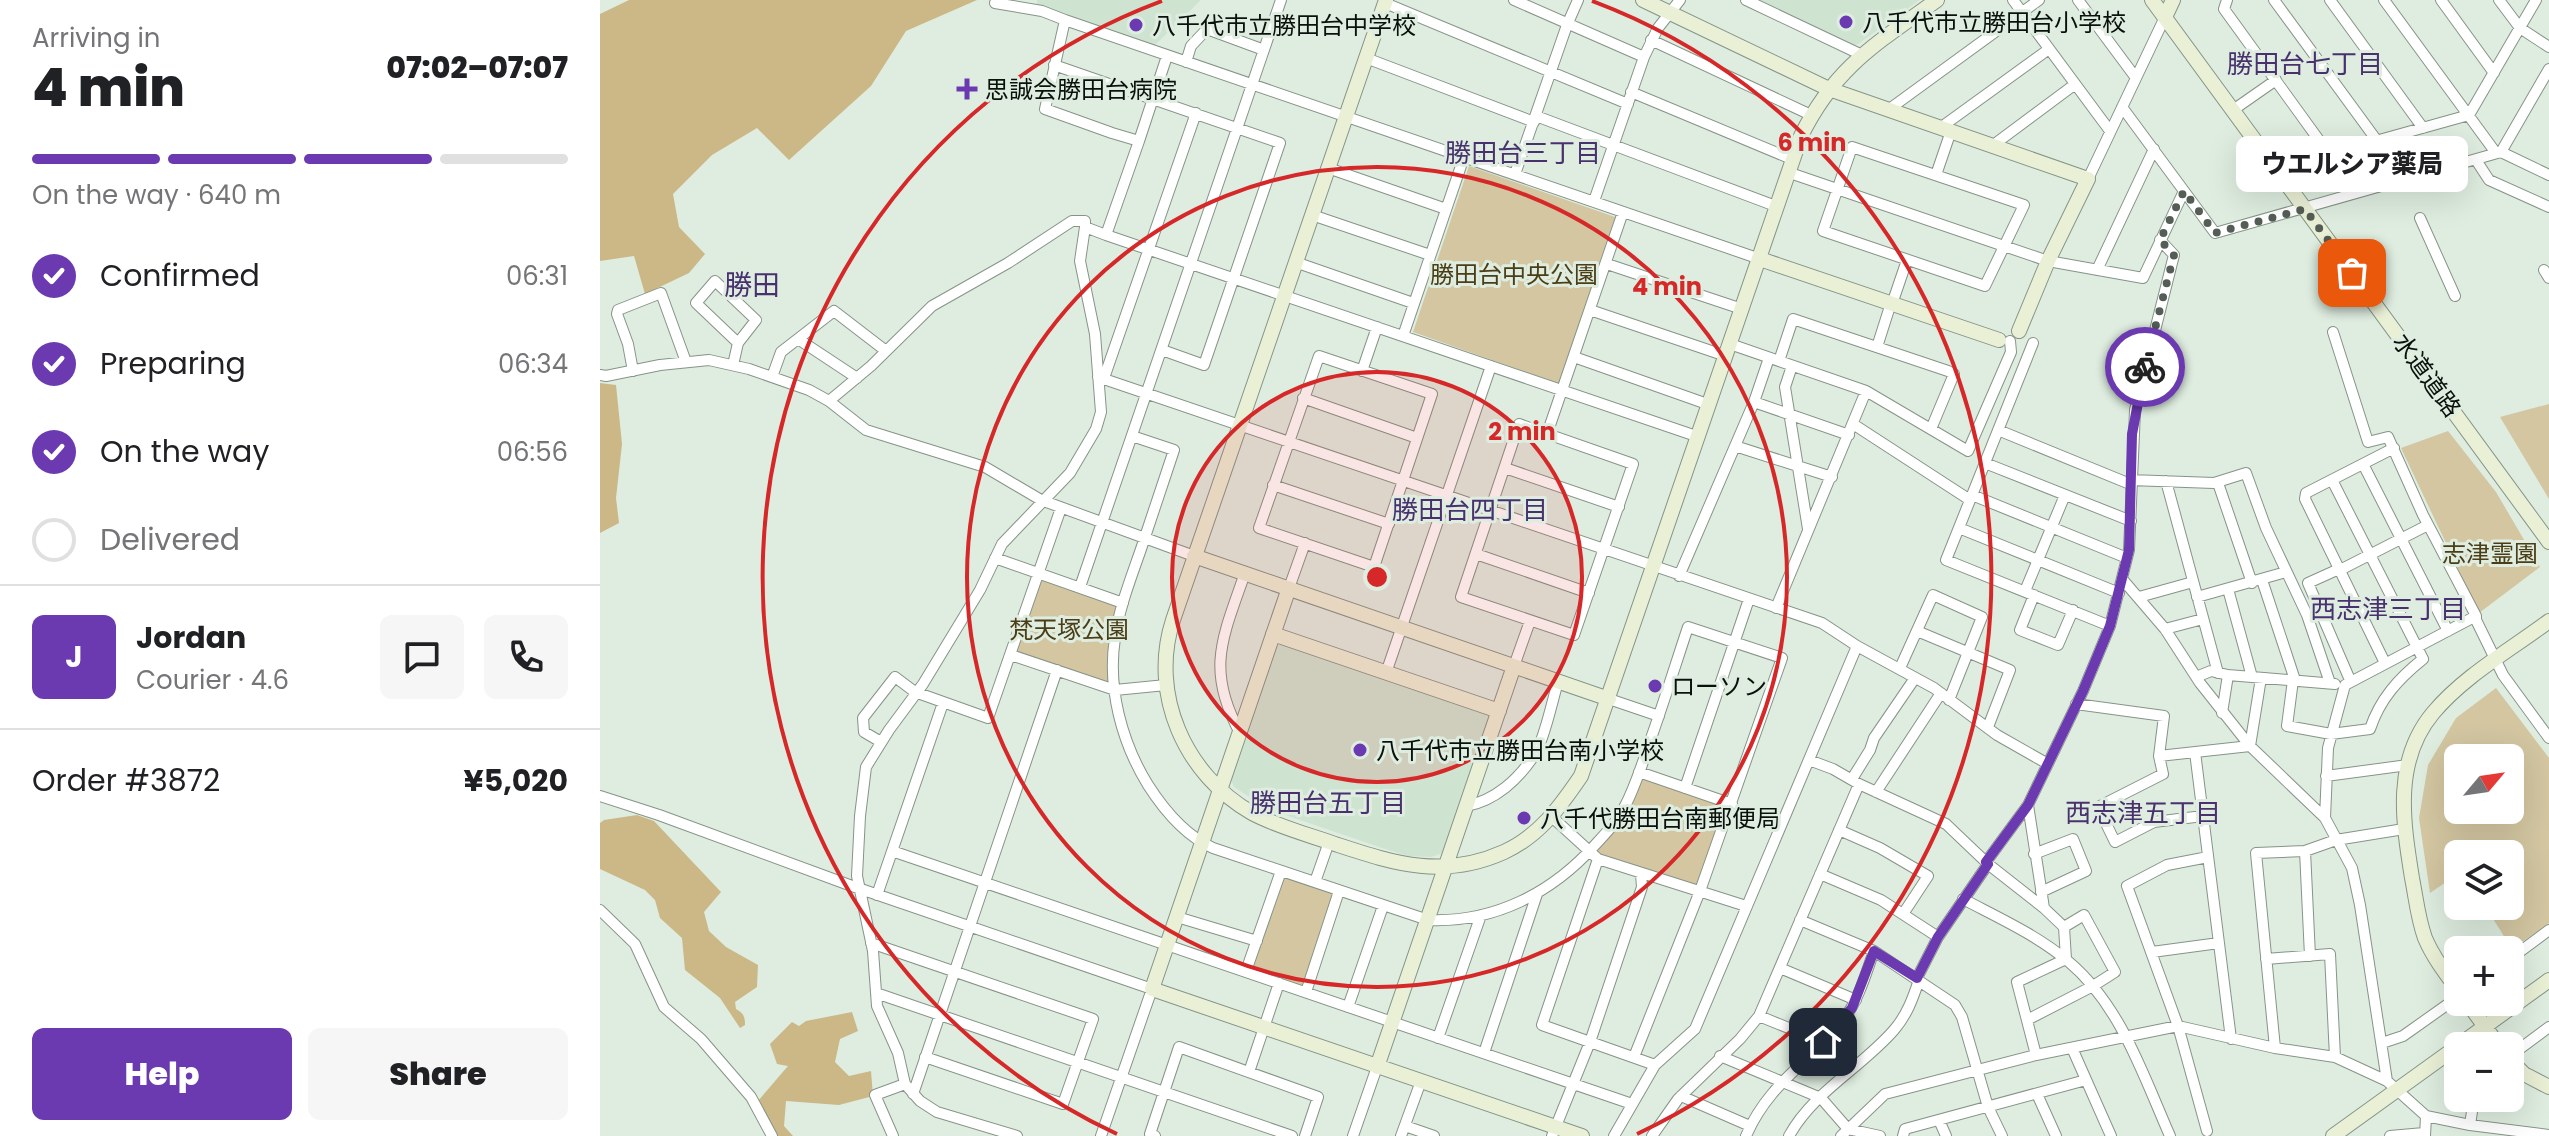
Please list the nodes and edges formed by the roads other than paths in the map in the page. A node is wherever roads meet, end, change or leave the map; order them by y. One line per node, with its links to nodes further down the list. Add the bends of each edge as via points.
1 (1281, 0): 31 (street)
2 (1514, 0): 26 (street)
3 (1578, 0): 26 (street)
4 (1643, 0): 23 (street)
5 (1680, 0): 23 (street)
6 (1746, 0): 32 (street)
7 (1937, 0): 32 (street)
8 (2013, 0): 22 (street)
9 (2039, 0): 22 (street)
10 (2078, 0): 41 (street)
11 (2152, 0): 24 (street, 水道道路)
12 (2173, 0): 24 (street)
13 (2227, 0): 42 (street, via 2224,9)
14 (2274, 0): 62 (street)
15 (2330, 0): 58 (street)
16 (2384, 0): 54 (street)
17 (2441, 0): 40 (street)
18 (2499, 0): 27 (street)
19 (2536, 0): 27 (street)
20 (1385, 2): 35 (street); 39 (street)
21 (995, 3): 25 (street, via 1033,8)
22 (2022, 12): 30 (street); 50 (street)
23 (1670, 13): 28 (street); 45 (street)
24 (2165, 17): 41 (street); 51 (street, 水道道路)
25 (1065, 20): 33 (street); 37 (street)
26 (1567, 25): 34 (street); 39 (street)
27 (2520, 28): 29 (street); 40 (street)
28 (1651, 40): 34 (street); 53 (street)
29 (2549, 47)
30 (2049, 49): 44 (street); 59 (street)
31 (1264, 50): 36 (street, via 1207,29 1191,46); 43 (street)
32 (1862, 55): 45 (street)
33 (1167, 56): 36 (street); 47 (street)
34 (1644, 57): 46 (street)
35 (1366, 58): 55 (street); 56 (street)
36 (1186, 62): 43 (street)
37 (1054, 65): 47 (street); 61 (street, via 1045,109)
38 (2549, 69): 66 (street)
39 (1551, 73): 48 (street); 56 (street)
40 (2494, 73): 54 (street)
41 (2136, 78): 49 (street)
42 (2276, 80): 51 (street); 62 (street, via 2329,154)
43 (1253, 84): 55 (street); 57 (street)
44 (2074, 85): 60 (street); 64 (street)
45 (1829, 89): 50 (street); 53 (street)
46 (1631, 92): 48 (street); 69 (street)
47 (1153, 99): 52 (street); 61 (street)
48 (1628, 104): 63 (street)
49 (2122, 107): 60 (street); 65 (street)
50 (1888, 110): 59 (street)
51 (2233, 110): 82 (street, 水道道路)
52 (1196, 113): 57 (street); 90 (street)
53 (1811, 115): 69 (street)
54 (2469, 115): 58 (street); 66 (street)
55 (1346, 116): 67 (street); 70 (street)
56 (1535, 119): 63 (street); 71 (street)
57 (1238, 127): 96 (street); 99 (street, via 1280,143)
58 (2423, 128): 62 (street)
59 (1945, 129): 64 (street); 72 (street)
60 (2110, 131): 74 (street)
61 (1139, 141): 87 (street)
62 (2377, 141): 75 (street)
63 (1614, 145): 78 (street); 79 (street)
64 (1992, 146): 74 (street)
65 (2154, 149): 77 (street); 98 (street)
66 (2498, 152): 68 (street); 73 (street)
67 (1464, 157): 71 (street); 81 (street)
68 (2476, 160): 75 (street); 80 (street, via 2489,180)
69 (1792, 166): 76 (street); 79 (street)
70 (1328, 168): 81 (street); 84 (street)
71 (1515, 174): 78 (street)
72 (1936, 175): 76 (street, via 1852,147); 89 (street, via 2024,205)
73 (2549, 175)
74 (2088, 179): 94 (street)
75 (2405, 179): 82 (street)
76 (1838, 189): 89 (street); 93 (street, via 1823,231)
77 (2184, 191): 82 (street, via 2215,233); 88 (street)
78 (1594, 201): 83 (street)
79 (1778, 207): 92 (street)
80 (2549, 207)
81 (1446, 209): 91 (street)
82 (2305, 209): 175 (street, 水道道路)
83 (1623, 212): 92 (street); 97 (street)
84 (1312, 215): 91 (street); 95 (street)
85 (2420, 218): 101 (street)
86 (1085, 227): 87 (street); 116 (street, via 1085,221 1072,221 946,297); 128 (street, via 1080,271)
87 (1106, 235): 90 (street)
88 (2160, 240): 98 (street, via 2143,278); 156 (street, via 2174,255 2135,410)
89 (2004, 246): 93 (street, via 1985,286); 94 (street)
90 (1149, 248): 96 (street); 128 (street)
91 (1430, 255): 102 (street)
92 (1760, 259): 103 (street); 104 (street)
93 (1907, 260): 103 (street)
94 (2048, 261): 98 (street); 109 (street)
95 (1295, 262): 100 (street); 102 (street)
96 (1191, 264): 99 (street); 114 (street)
97 (1607, 264): 104 (street); 105 (street)
98 (2097, 270)
99 (1234, 278): 100 (street); 114 (street, via 1204,365)
100 (1284, 296): 106 (street); 137 (street)
101 (2455, 296)
102 (1413, 303): 108 (street)
103 (1892, 304): 109 (street); 113 (street)
104 (1742, 309): 115 (street)
105 (1590, 310): 115 (street); 117 (street)
106 (1377, 327): 108 (street); 124 (street)
107 (2333, 332): 147 (street, via 2368,442 2388,437)
108 (1403, 336): 121 (street)
109 (2009, 338): 139 (street, via 2011,352 1968,451)
110 (798, 339): 116 (street, via 834,311); 126 (street, via 781,352); 127 (street)
111 (738, 343): 111 (street, via 756,320 715,281 696,303); 120 (street)
112 (2033, 343): 140 (street)
113 (1877, 347): 118 (street, via 1793,319); 139 (street, via 1954,374)
114 (1162, 350): 131 (street)
115 (1728, 350): 118 (street); 135 (street)
116 (886, 351): 127 (street)
117 (1574, 357): 129 (street); 135 (street)
118 (1774, 359): 122 (street); 134 (street)
119 (686, 362): 120 (street); 123 (street); 123 (street, via 661,293 618,310)
120 (733, 365): 126 (street)
121 (1491, 366): 129 (street); 159 (street)
122 (1792, 366): 130 (street); 136 (street, via 1785,387)
123 (633, 371): 125 (street)
124 (1362, 371): 132 (street, via 1319,356); 144 (street, via 1432,394)
125 (600, 375)
126 (772, 377): 133 (street)
127 (857, 378): 133 (street)
128 (1101, 378): 131 (street); 162 (street, via 1096,429 1070,473)
129 (1563, 390): 141 (street); 143 (street)
130 (1866, 391): 138 (street); 139 (street)
131 (1146, 393): 137 (street); 142 (street)
132 (1303, 398): 144 (street); 145 (street)
133 (829, 401): 162 (street, via 866,430 985,467)
134 (1754, 402): 136 (street); 146 (street)
135 (1710, 405): 143 (street)
136 (1788, 413): 138 (street); 150 (street)
137 (1240, 425): 145 (street); 180 (street)
138 (1851, 429): 152 (street); 161 (street)
139 (1931, 429)
140 (1998, 430): 148 (street); 156 (street)
141 (1547, 434): 151 (street, via 1519,424); 163 (street, via 1633,464)
142 (1132, 436): 167 (street); 173 (street, via 1174,450)
143 (1699, 437): 184 (street)
144 (1417, 438): 154 (street)
145 (1289, 441): 154 (street); 158 (street)
146 (1735, 446): 150 (street); 189 (street)
147 (2394, 448): 149 (street); 169 (street)
148 (1985, 463): 160 (street); 161 (street)
149 (2363, 464): 153 (street); 174 (street)
150 (1796, 465): 152 (street); 172 (street)
151 (1505, 468): 163 (street); 165 (street)
152 (1832, 477): 172 (street)
153 (2332, 480): 179 (street); 185 (street, via 2306,493 2305,499)
154 (1403, 481): 159 (street); 168 (street)
155 (2166, 481): 156 (street); 157 (street); 191 (street)
156 (2130, 482): 166 (street)
157 (2218, 483): 186 (street, via 2246,473); 192 (street)
158 (1273, 485): 168 (street); 176 (street, via 1259,528)
159 (1447, 495): 165 (street); 210 (street)
160 (2065, 495): 166 (street); 170 (street)
161 (1971, 498): 170 (street); 171 (street)
162 (1041, 500): 164 (street); 181 (street)
163 (1619, 507): 177 (street)
164 (1061, 508): 167 (street); 187 (street)
165 (1490, 510): 177 (street); 178 (street)
166 (2131, 521): 182 (street)
167 (1102, 522): 173 (street); 193 (street)
168 (1389, 524): 176 (street, via 1374,567)
169 (2428, 525): 174 (street); 205 (street)
170 (2052, 527): 182 (street); 183 (street)
171 (1959, 528): 183 (street); 197 (street, via 1946,560)
172 (1808, 530): 203 (street)
173 (1145, 538): 180 (street); 202 (street)
174 (2401, 539): 179 (street); 213 (street)
175 (2549, 542)
176 (1305, 543): 194 (street)
177 (1604, 550): 184 (street); 196 (street)
178 (1476, 554): 196 (street); 207 (street, via 1461,597)
179 (2370, 555): 185 (street); 217 (street)
180 (1194, 556): 188 (street); 234 (street, via 1169,632)
181 (995, 558): 187 (street); 236 (street)
182 (2127, 558): 190 (street)
183 (2039, 560): 197 (street); 198 (street)
184 (1654, 567): 189 (street); 238 (street)
185 (2339, 570): 221 (street); 232 (street, via 2308,583)
186 (2286, 572): 192 (street); 233 (street)
187 (1038, 573): 193 (street); 219 (street)
188 (1245, 573): 194 (street); 245 (street, via 1219,659 1224,700)
189 (1679, 576): 201 (street)
190 (2123, 580): 198 (street); 199 (street)
191 (2193, 582): 199 (street); 200 (street)
192 (2257, 582): 195 (street); 230 (street)
193 (1080, 587): 202 (street)
194 (1289, 588): 210 (street); 214 (street)
195 (2228, 589): 200 (street); 228 (street)
196 (1589, 593): 207 (street, via 1574,635)
197 (2030, 593): 204 (street); 204 (street, via 2020,630 2045,640 2058,645)
198 (2119, 593): 209 (street)
199 (2139, 597): 211 (street)
200 (2197, 597): 206 (street)
201 (1749, 599): 203 (street); 215 (street)
202 (1123, 603): 235 (street, via 1113,655)
203 (1776, 608): 216 (street, via 1822,623)
204 (2073, 610): 209 (street)
205 (2476, 616): 213 (street); 220 (street)
206 (2203, 619): 211 (street); 226 (street)
207 (1530, 621): 222 (street)
208 (2549, 621): 220 (street)
209 (2110, 626): 240 (street)
210 (1400, 627): 222 (street); 225 (street)
211 (2165, 629): 227 (street)
212 (1917, 631): 218 (street); 218 (street, via 1933,595 1982,617); 223 (street)
213 (2448, 631): 217 (street)
214 (1273, 634): 225 (street); 245 (street)
215 (1735, 642): 243 (street, via 1688,627); 258 (street); 262 (street, via 1782,658)
216 (1857, 646): 223 (street); 252 (street)
217 (2417, 646): 221 (street); 246 (street, via 2423,659 2376,709 2370,729)
218 (1968, 654): 237 (street); 244 (street, via 2010,670)
219 (1011, 655): 224 (street); 239 (street, via 988,718)
220 (2495, 661): 247 (street); 254 (street, via 2431,715)
221 (2385, 663): 232 (street)
222 (1514, 666): 231 (street); 241 (street)
223 (1900, 668): 229 (street)
224 (1057, 670): 235 (street); 284 (street)
225 (1386, 673): 241 (street)
226 (2223, 674): 227 (street, via 2211,671); 228 (street); 242 (street)
227 (2196, 677): 242 (street)
228 (2256, 677): 230 (street); 249 (street)
229 (1915, 678): 237 (street); 257 (street, via 1874,738)
230 (2294, 680): 233 (street); 246 (street, via 2287,726)
231 (1558, 682): 238 (street); 264 (street, via 1536,752 1501,791)
232 (2347, 682): 233 (street); 246 (street)
233 (2330, 683)
234 (1166, 685): 235 (street); 259 (street, via 1183,742)
235 (1115, 690): 272 (street, via 1137,767 1163,806)
236 (915, 692): 239 (street); 248 (street); 248 (street, via 895,677 863,718 864,732)
237 (1945, 697): 244 (street); 260 (street)
238 (1609, 699): 243 (street); 266 (street, via 1581,776)
239 (943, 703): 273 (street)
240 (2076, 704): 251 (street, via 2164,716); 253 (street)
241 (1499, 711): 264 (street)
242 (2222, 713): 249 (street)
243 (1659, 716): 255 (street)
244 (1988, 727): 253 (street)
245 (1240, 733): 259 (street)
246 (2331, 734): 256 (street)
247 (2549, 738)
248 (881, 742): 285 (street, via 866,767)
249 (2250, 746): 250 (street); 267 (street)
250 (2195, 752): 251 (street); 265 (street)
251 (2159, 756): 265 (street, via 2163,774 2098,807 2115,842 2154,822)
252 (1809, 760): 257 (street); 293 (street)
253 (2048, 764): 263 (street)
254 (2408, 765): 256 (street); 268 (street)
255 (1639, 772): 258 (street); 276 (street, via 1625,807)
256 (2326, 776): 267 (street)
257 (1855, 782): 260 (street); 269 (street)
258 (1685, 788): 262 (street)
259 (1219, 791): 271 (street, via 1263,818); 272 (street)
260 (1876, 792): 278 (street, via 1946,824)
261 (600, 796): 285 (street)
262 (1732, 804): 287 (street)
263 (2028, 805): 275 (street); 278 (street)
264 (1466, 806): 279 (street)
265 (2203, 816): 277 (street)
266 (1552, 817): 276 (street); 279 (street, via 1504,852)
267 (2325, 818): 270 (street)
268 (2404, 829): 270 (street); 316 (street, via 2419,919)
269 (1839, 830): 282 (street); 296 (street, via 1928,876)
270 (2336, 840): 274 (street); 345 (street, via 2355,877)
271 (1329, 842): 279 (street, via 1404,865); 283 (street)
272 (1202, 843): 280 (street); 298 (street)
273 (892, 851): 284 (street); 290 (street)
274 (2305, 851): 312 (street); 314 (street, via 2256,853)
275 (2034, 854): 288 (street); 288 (street, via 2073,839 2086,871)
276 (1593, 855): 281 (street); 289 (street); 343 (street, via 1542,1025)
277 (2208, 857): 307 (street); 311 (street, via 2167,865 2127,886)
278 (1987, 863): 291 (street); 294 (street)
279 (1445, 867): 299 (street)
280 (1281, 871): 283 (street); 305 (street)
281 (1641, 874): 287 (street); 343 (street, via 1642,887)
282 (1820, 874): 296 (street); 300 (street)
283 (1315, 882): 286 (street)
284 (985, 883): 301 (street); 308 (street)
285 (859, 889): 290 (street); 306 (street)
286 (1339, 891): 292 (street); 324 (street)
287 (1700, 891): 293 (street); 354 (street)
288 (2041, 892): 294 (street)
289 (1537, 894): 297 (street); 349 (street)
290 (877, 895): 301 (street)
291 (1963, 899): 304 (street); 313 (street)
292 (1383, 906): 299 (street); 327 (street)
293 (1746, 906): 357 (street, via 1695,1029)
294 (2044, 908): 302 (street)
295 (600, 910): 388 (street, via 635,944 664,1007 701,1039 751,1097)
296 (1903, 914): 304 (street)
297 (1481, 915): 299 (street); 341 (street)
298 (1177, 917): 305 (street); 308 (street)
299 (1428, 920): 333 (street)
300 (1800, 920): 310 (street); 315 (street)
301 (970, 926): 318 (street); 323 (street)
302 (2064, 927): 313 (street); 322 (street, via 2084,915 2115,972)
303 (2549, 930): 309 (street)
304 (1938, 937): 319 (street)
305 (1257, 941): 317 (street)
306 (871, 943): 318 (street); 325 (street)
307 (2219, 943): 311 (street); 342 (street)
308 (1167, 945): 317 (street); 323 (street)
309 (2524, 949)
310 (1874, 951): 319 (street); 326 (street)
311 (2152, 952): 334 (street)
312 (2310, 956): 314 (street); 355 (street, via 2330,954)
313 (2066, 959): 322 (street); 332 (street, via 2017,982)
314 (2266, 959): 347 (street)
315 (1780, 968): 326 (street); 330 (street)
316 (2444, 970)
317 (1246, 971): 321 (street)
318 (954, 972): 329 (street); 356 (street, via 1093,1019)
319 (1918, 979): 359 (street, via 1959,1009); 374 (street, via 1895,1029)
320 (2549, 980): 335 (street)
321 (1279, 983): 324 (street); 336 (street)
322 (2093, 986): 332 (street); 340 (street)
323 (1152, 989): 336 (street); 362 (street)
324 (1306, 992): 327 (street)
325 (876, 993): 329 (street); 366 (street)
326 (1856, 1000): 344 (street)
327 (1348, 1007): 333 (street)
328 (2444, 1007): 345 (street, via 2398,1039)
329 (941, 1014): 353 (street); 356 (street)
330 (1759, 1016): 344 (street); 352 (street)
331 (2477, 1016): 335 (street)
332 (2027, 1020): 351 (street)
333 (1392, 1022): 341 (street); 358 (street)
334 (2178, 1026): 340 (street); 342 (street); 383 (street)
335 (2485, 1027): 338 (street); 339 (street)
336 (1264, 1029): 358 (street); 360 (street)
337 (2548, 1030): 348 (street)
338 (2478, 1032)
339 (2489, 1032)
340 (2126, 1037): 346 (street); 407 (street)
341 (1438, 1038): 349 (street)
342 (2231, 1039): 347 (street)
343 (1590, 1042): 354 (street); 367 (street)
344 (1823, 1042): 365 (street)
345 (2382, 1043): 368 (street)
346 (2072, 1048): 351 (street); 363 (street)
347 (2275, 1048): 355 (street)
348 (2524, 1048)
349 (1484, 1053): 367 (street)
350 (2444, 1054): 368 (street)
351 (2036, 1055): 359 (street)
352 (1720, 1056): 365 (street); 373 (street)
353 (925, 1057): 356 (street, via 1063,1104); 371 (street)
354 (1634, 1057): 357 (street)
355 (2335, 1057): 368 (street)
356 (1079, 1063): 362 (street)
357 (1655, 1065): 375 (street)
358 (1377, 1067): 364 (street); 395 (street)
359 (1977, 1070): 376 (street); 385 (street, via 1885,1094)
360 (1249, 1072): 370 (street, via 1179,1047); 394 (street, via 1318,1097)
361 (2524, 1074): 369 (street)
362 (1122, 1076): 370 (street); 391 (street)
363 (2086, 1080): 372 (street); 406 (street)
364 (1421, 1081): 381 (street); 384 (street)
365 (1781, 1081): 374 (street); 382 (street)
366 (905, 1084): 371 (street); 389 (street, via 875,1095)
367 (1573, 1084): 375 (street); 384 (street)
368 (2393, 1085): 378 (street); 408 (street)
369 (2549, 1087)
370 (1164, 1092): 392 (street, via 1150,1134); 393 (street)
371 (913, 1094): 390 (street, via 937,1112)
372 (2037, 1094): 376 (street); 405 (street)
373 (1681, 1096): 382 (street); 399 (street)
374 (1821, 1098): 385 (street); 400 (street)
375 (1632, 1104): 398 (street)
376 (1988, 1107): 379 (street); 404 (street)
377 (2472, 1112): 380 (street)
378 (2426, 1116): 380 (street); 386 (street)
379 (1939, 1120): 402 (street, via 1905,1129); 403 (street)
380 (2470, 1125): 387 (street)
381 (1403, 1131): 396 (street)
382 (1748, 1131)
383 (2207, 1131)
384 (1553, 1132): 397 (street)
385 (1845, 1132): 401 (street)
386 (2425, 1135): 409 (street)
387 (2549, 1135)
388 (772, 1136)
389 (893, 1136)
390 (1017, 1136)
391 (1101, 1136)
392 (1155, 1136)
393 (1292, 1136)
394 (1305, 1136)
395 (1353, 1136)
396 (1434, 1136)
397 (1582, 1136)
398 (1614, 1136)
399 (1652, 1136)
400 (1789, 1136)
401 (1880, 1136)
402 (1903, 1136)
403 (1946, 1136)
404 (2002, 1136)
405 (2056, 1136)
406 (2111, 1136)
407 (2170, 1136)
408 (2333, 1136)
409 (2390, 1136)

